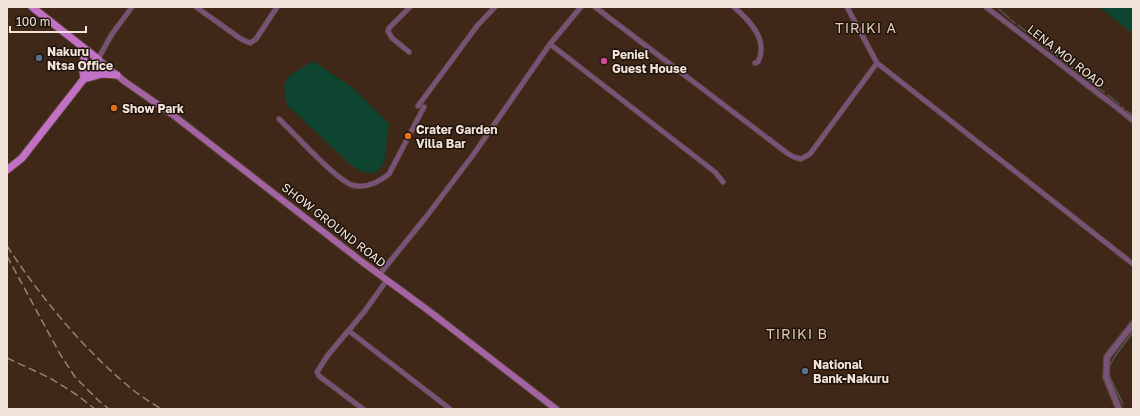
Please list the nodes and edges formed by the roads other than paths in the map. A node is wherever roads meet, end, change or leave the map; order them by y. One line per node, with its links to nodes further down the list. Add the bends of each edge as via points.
1 (32, 7): 12 (main road)
2 (132, 7): 15 (street)
3 (196, 7): 4 (street, via 250,43 256,39)
4 (277, 7)
5 (410, 7): 14 (street, via 388,31 392,38)
6 (495, 7): 20 (street, via 477,26)
7 (581, 7): 13 (street)
8 (595, 7): 17 (street, via 787,152 801,159 810,154)
9 (734, 7): 16 (street, via 749,21 760,40 760,58)
10 (847, 7): 17 (street)
11 (986, 7): 23 (street, LENA MOI ROAD)
12 (79, 44): 15 (main road); 19 (main road, via 84,56)
13 (550, 44): 25 (street, via 715,172); 27 (street, via 473,155)
14 (409, 52)
15 (98, 59): 18 (main road, SHOW GROUND ROAD); 19 (main road, via 96,69)
16 (754, 63)
17 (876, 63): 26 (street)
18 (117, 75): 19 (main road, via 102,74); 27 (main road, SHOW GROUND ROAD)
19 (84, 79): 24 (main road, via 22,158)
20 (418, 106)
21 (424, 107): 22 (street, via 389,174 380,181 361,186 352,185 333,172)
22 (279, 119)
23 (1133, 120)
24 (7, 170)
25 (723, 182)
26 (1133, 264)
27 (379, 275): 28 (main road, SHOW GROUND ROAD)
28 (387, 280): 30 (street); 33 (main road, SHOW GROUND ROAD)
29 (1133, 324): 34 (street, via 1107,357 1106,377)
30 (348, 331): 31 (street, via 317,372); 32 (street)
31 (363, 409)
32 (450, 409)
33 (556, 409)
34 (1119, 409)

